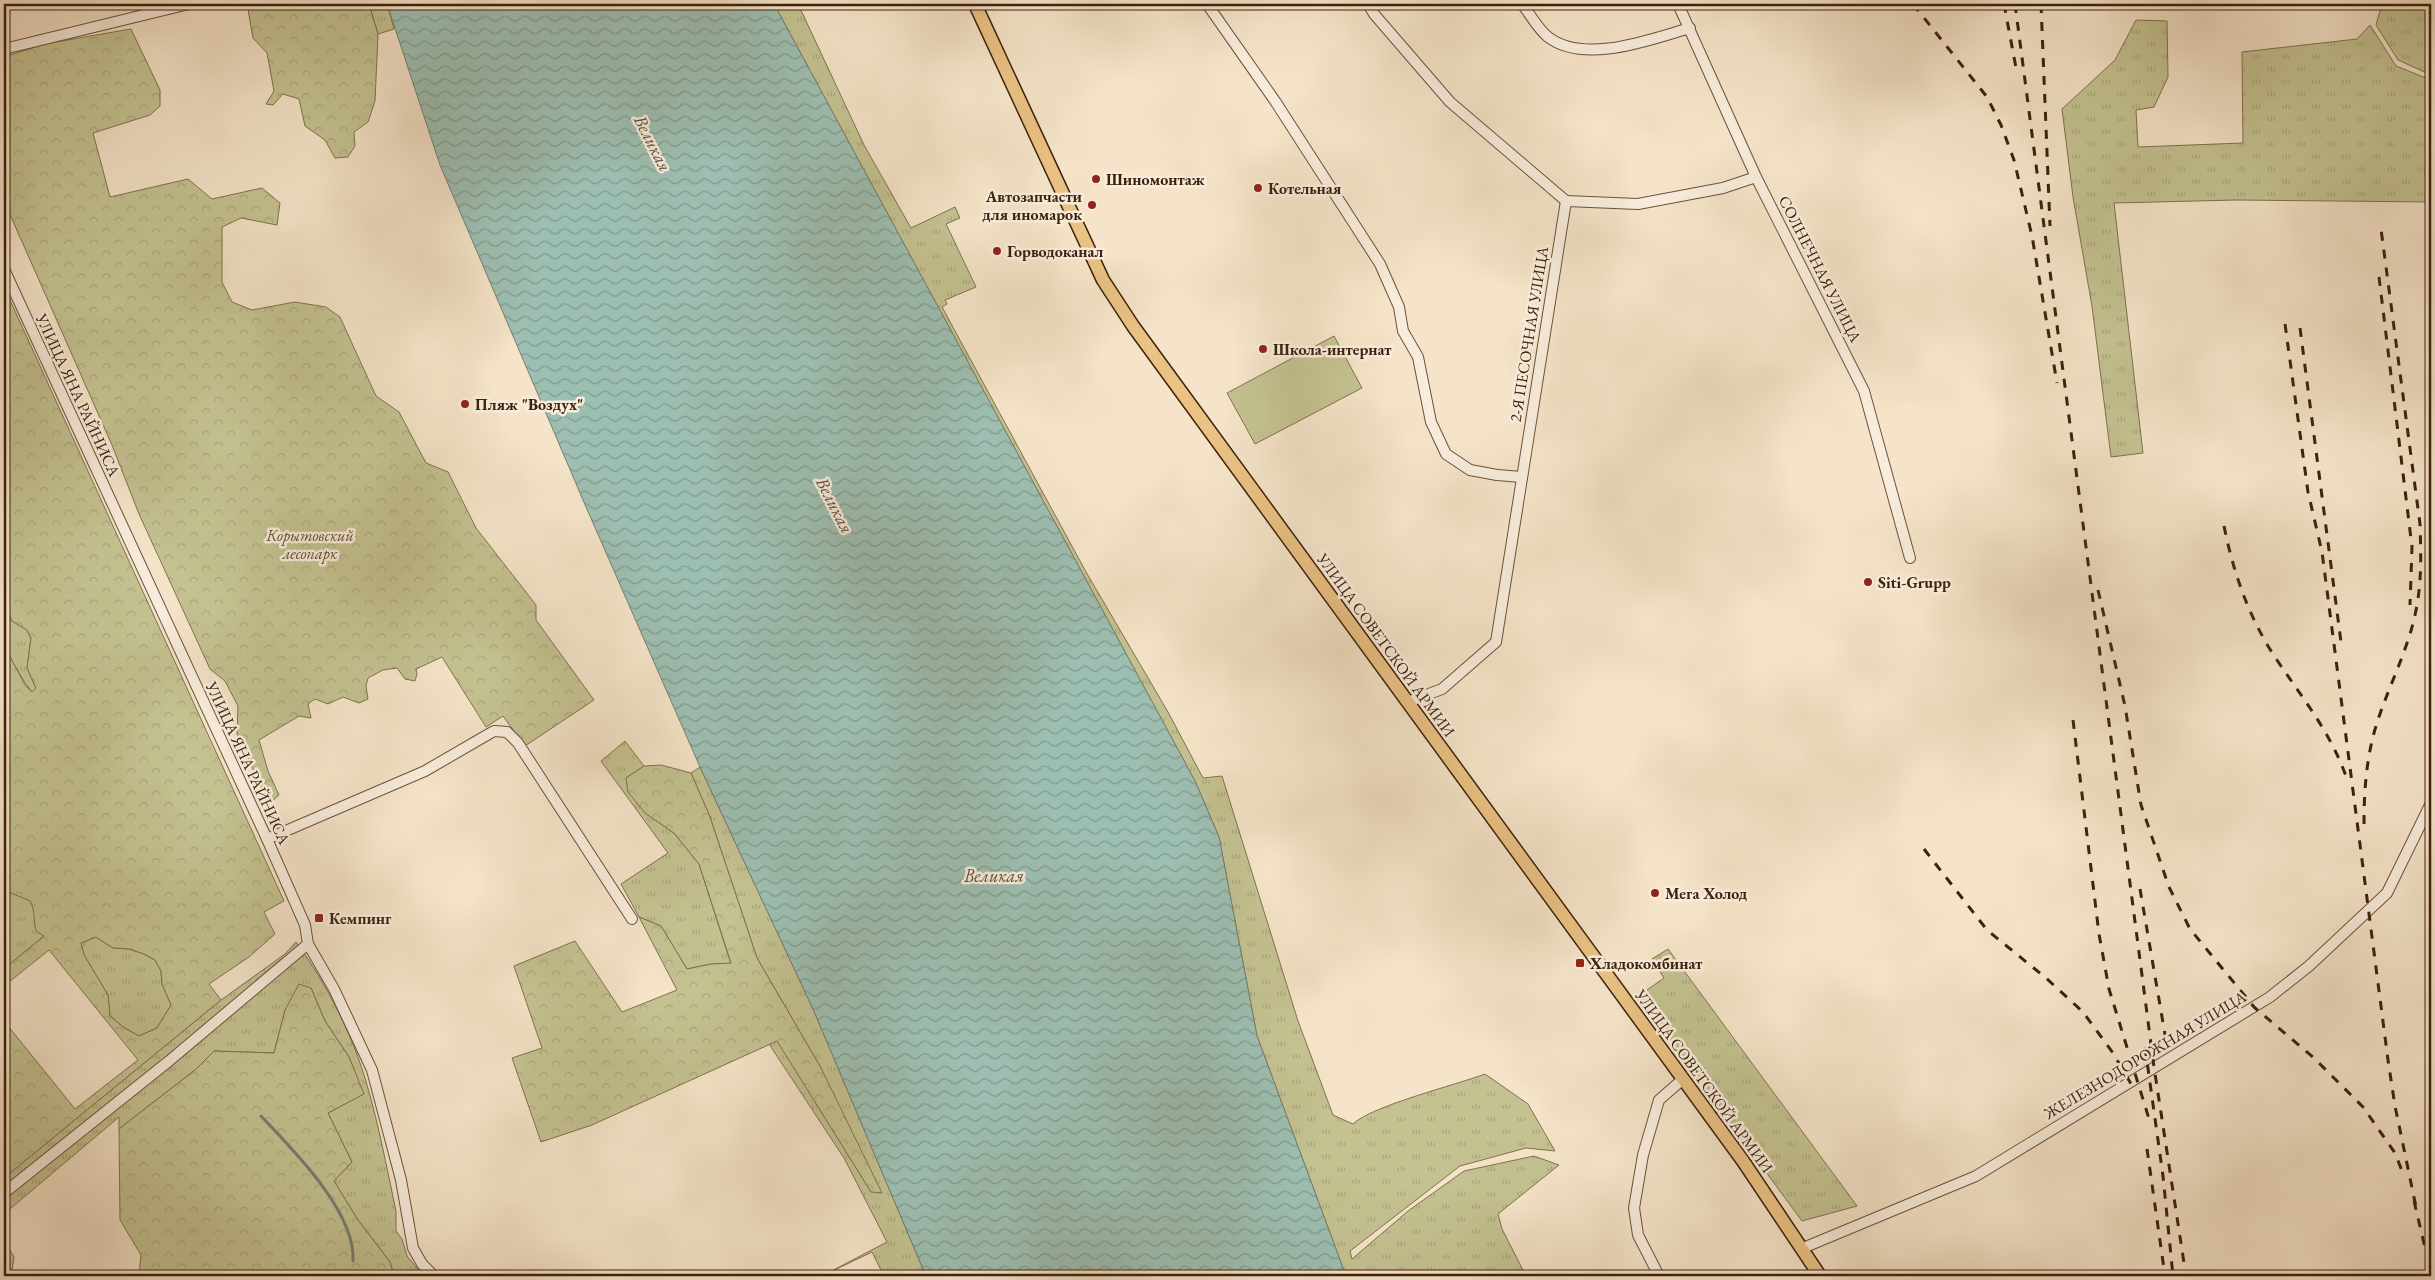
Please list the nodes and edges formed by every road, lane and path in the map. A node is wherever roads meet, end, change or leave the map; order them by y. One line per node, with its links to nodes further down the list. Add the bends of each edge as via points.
1 (189, 4): 8 (street)
2 (975, 4): 14 (main road, УЛИЦА СОВЕТСКОЙ АРМИИ, via 1103,280 1133,326)
3 (1207, 4): 12 (street, via 1380,264 1399,307 1403,331 1418,357 1431,422 1446,454 1470,470)
4 (1368, 4): 10 (street, via 1450,102)
5 (1522, 4): 7 (street, via 1548,37 1574,49 1618,48)
6 (1678, 4): 7 (street, СОЛНЕЧНАЯ УЛИЦА)
7 (1690, 28): 9 (street, СОЛНЕЧНАЯ УЛИЦА)
8 (4, 49)
9 (1756, 177): 10 (street, via 1723,188 1638,204); 13 (street, СОЛНЕЧНАЯ УЛИЦА, via 1864,391)
10 (1566, 201): 12 (street, 2-Я ПЕСОЧНАЯ УЛИЦА)
11 (4, 269): 16 (street, УЛИЦА ЯНА РАЙНИСА)
12 (1522, 477): 14 (street, 2-Я ПЕСОЧНАЯ УЛИЦА, via 1496,642 1442,689)
13 (1910, 558)
14 (1408, 702): 19 (main road, УЛИЦА СОВЕТСКОЙ АРМИИ)
15 (2431, 803): 21 (street, ЖЕЛЕЗНОДОРОЖНАЯ УЛИЦА, via 2387,894 2309,966 2270,997 1976,1176)
16 (267, 839): 17 (street, via 425,771 494,731 507,732 518,743); 18 (street, УЛИЦА ЯНА РАЙНИСА, via 305,925)
17 (632, 919)
18 (308, 944): 20 (street, via 162,1067); 22 (street, УЛИЦА ЯНА РАЙНИСА, via 334,989 372,1070 401,1180 413,1248)
19 (1683, 1079): 21 (main road, УЛИЦА СОВЕТСКОЙ АРМИИ); 23 (street, via 1659,1100 1643,1155 1634,1208 1638,1235)
20 (4, 1193)
21 (1803, 1248): 24 (main road, УЛИЦА СОВЕТСКОЙ АРМИИ)
22 (434, 1276)
23 (1659, 1276)
24 (1820, 1276)

